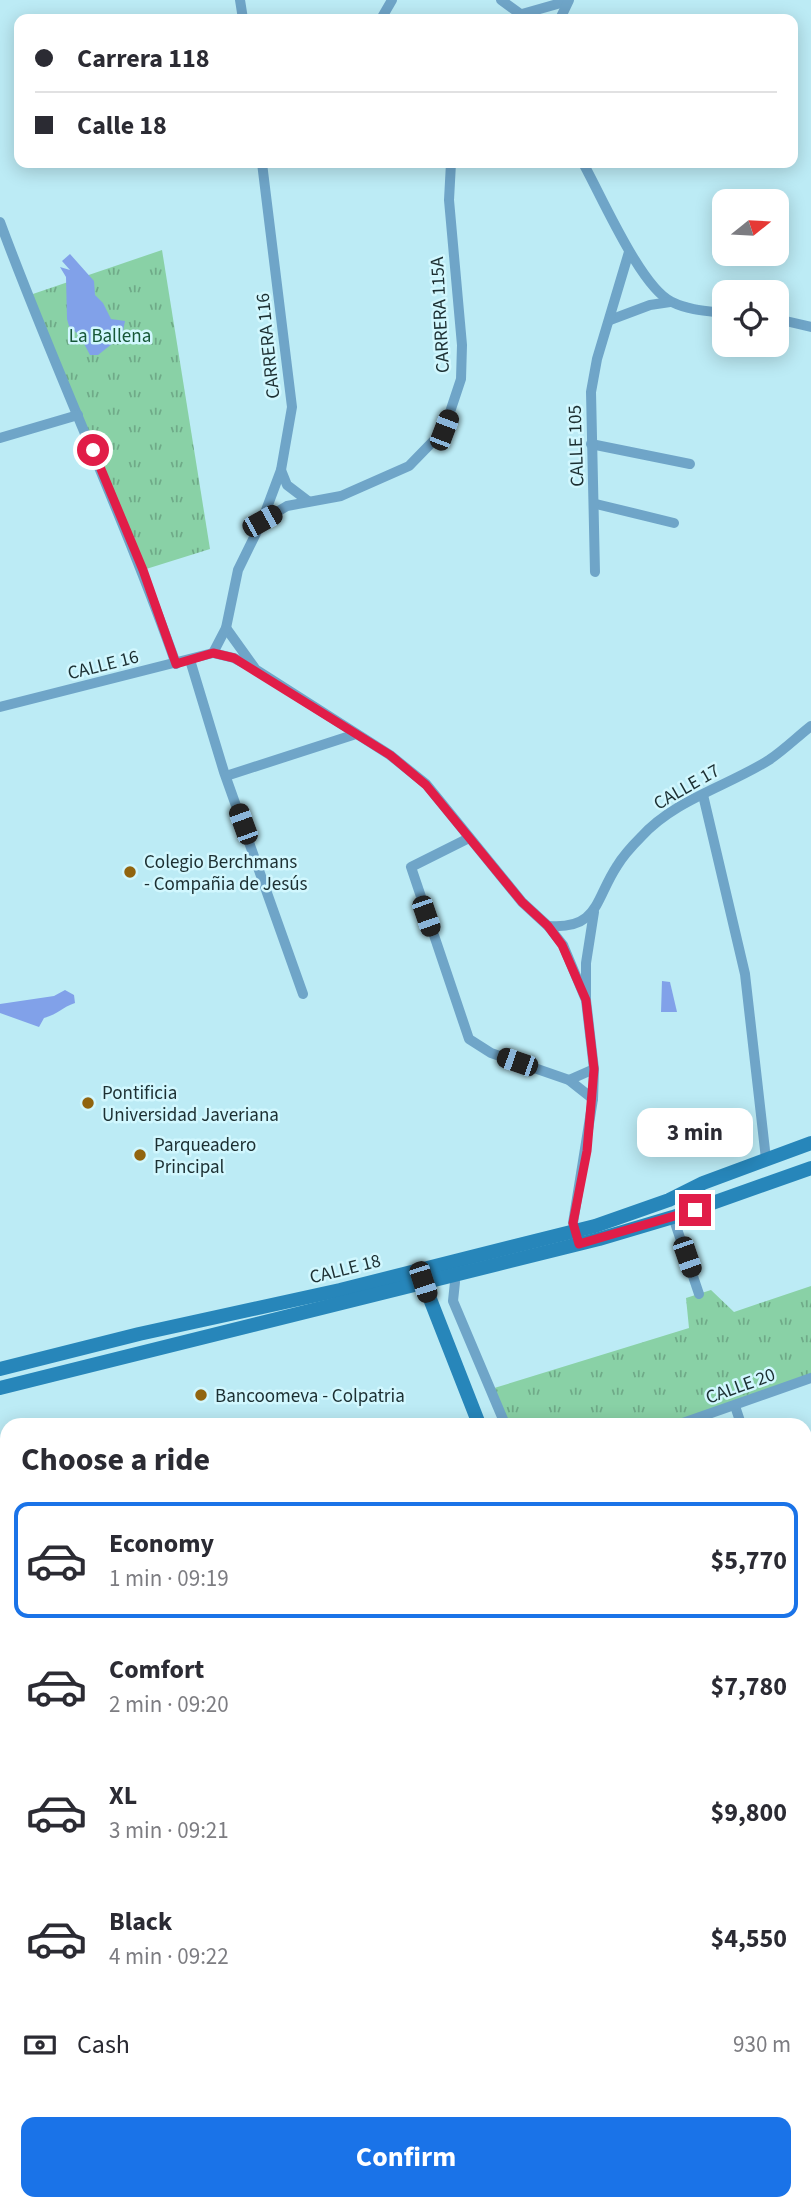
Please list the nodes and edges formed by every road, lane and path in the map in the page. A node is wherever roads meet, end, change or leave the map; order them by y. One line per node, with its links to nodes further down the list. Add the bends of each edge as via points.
1 (501, 0): 3 (street)
2 (568, 0): 4 (street)
3 (520, 14)
4 (532, 14)
5 (263, 168): 19 (street, CARRERA 116, via 292,407)
6 (451, 168): 20 (street, CARRERA 115A, via 461,368 444,430 410,466 341,496)
7 (586, 168): 9 (street)
8 (0, 222): 15 (street, via 57,374)
9 (629, 252): 10 (street); 12 (street, CALLE 105)
10 (670, 302): 11 (street); 12 (street)
11 (712, 311)
12 (610, 320): 17 (street, CALLE 105, via 591,392)
13 (789, 322): 14 (street)
14 (811, 327)
15 (78, 415): 16 (street); 28 (street, via 143,570)
16 (0, 438)
17 (591, 444): 18 (street); 21 (street, CALLE 105)
18 (690, 464)
19 (281, 470): 20 (street, via 287,485); 22 (street, CARRERA 116)
20 (308, 500): 22 (street)
21 (596, 504): 23 (street); 24 (street, CALLE 105)
22 (262, 521): 25 (street, CARRERA 116, via 238,570)
23 (674, 523)
24 (595, 572)
25 (226, 628): 26 (street, CARRERA 116); 29 (street)
26 (213, 653): 27 (street, CALLE 16); 29 (street)
27 (190, 660): 28 (street, CALLE 16); 33 (street)
28 (176, 664): 30 (street, CALLE 16)
29 (255, 668): 32 (street)
30 (0, 707)
31 (811, 726): 34 (street, CALLE 17, via 770,759)
32 (356, 734): 33 (street); 35 (street, via 426,785)
33 (226, 776): 38 (street)
34 (703, 795): 36 (street, CALLE 17, via 663,817 642,835 616,866); 44 (street, via 745,974)
35 (469, 838): 37 (street); 41 (street, via 411,867 463,1026 479,1047)
36 (594, 912): 37 (street, via 582,922); 39 (street, CALLE 17)
37 (548, 926): 39 (street, via 562,945)
38 (303, 994)
39 (586, 1000): 40 (street)
40 (594, 1069): 41 (street); 42 (street)
41 (569, 1080): 42 (street)
42 (593, 1099): 47 (street, via 573,1223)
43 (811, 1143): 44 (main road, CALLE 18)
44 (766, 1159): 47 (main road, CALLE 18)
45 (811, 1168): 46 (main road, CALLE 18)
46 (673, 1217): 47 (main road, CALLE 18); 50 (street)
47 (577, 1237): 48 (main road, CALLE 18)
48 (421, 1276): 51 (main road, CALLE 18); 53 (main road, CALLE 18); 55 (main road)
49 (455, 1282): 56 (street, via 453,1301)
50 (699, 1294)
51 (0, 1369)
52 (811, 1378): 54 (street, CALLE 20)
53 (0, 1388)
54 (735, 1406): 57 (street, CALLE 20); 58 (street)
55 (477, 1418)
56 (502, 1418)
57 (698, 1418)
58 (739, 1418)

